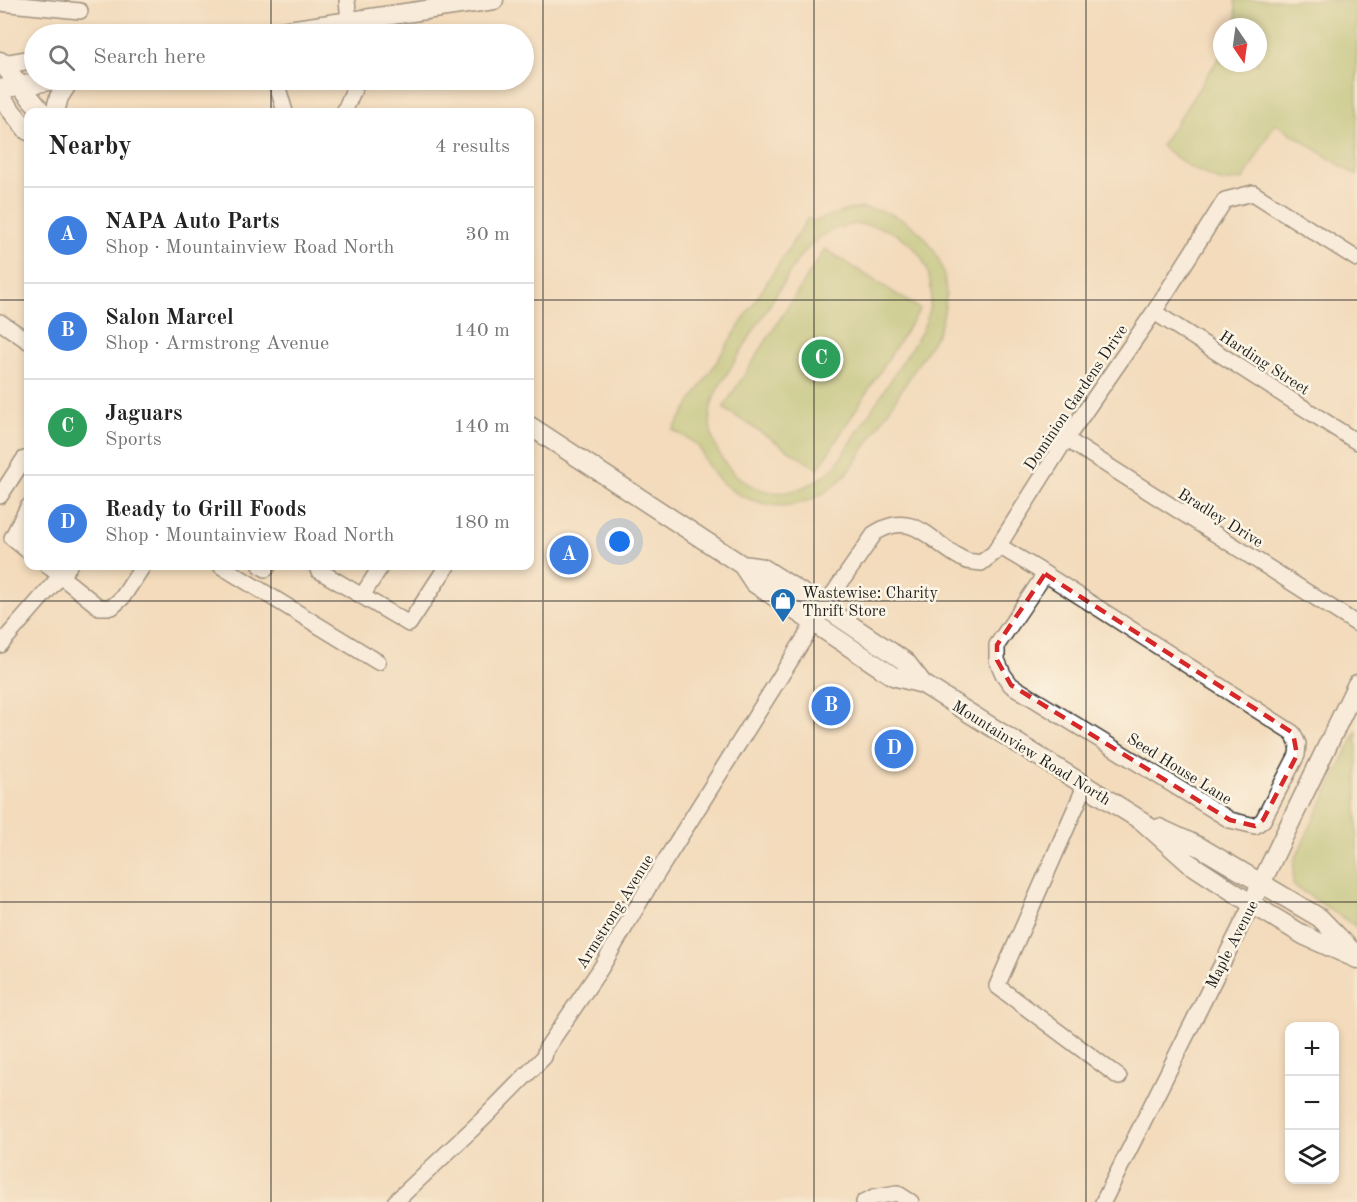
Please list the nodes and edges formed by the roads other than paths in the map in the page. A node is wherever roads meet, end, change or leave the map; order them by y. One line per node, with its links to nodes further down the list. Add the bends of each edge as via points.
1 (347, 0): 5 (street)
2 (494, 0): 5 (main road)
3 (0, 3): 4 (street)
4 (80, 11)
5 (349, 21): 6 (main road)
6 (329, 24)
7 (24, 61): 8 (main road)
8 (1, 64): 10 (main road)
9 (24, 85): 10 (main road)
10 (18, 86): 11 (main road); 16 (main road)
11 (0, 89)
12 (64, 90): 17 (main road)
13 (279, 90): 18 (street)
14 (354, 90): 19 (street)
15 (0, 97): 20 (main road)
16 (38, 108)
17 (56, 108)
18 (284, 108)
19 (346, 108)
20 (24, 126)
21 (1357, 259): 22 (street, Dominion Gardens Drive, via 1253,193 1225,200)
22 (1154, 312): 26 (street, Dominion Gardens Drive); 27 (street, Harding Street)
23 (0, 322): 24 (street)
24 (24, 338)
25 (534, 429): 34 (main road, Mountainview Road North)
26 (1066, 439): 32 (street, Dominion Gardens Drive); 45 (street, Bradley Drive)
27 (1357, 442)
28 (24, 459): 29 (street)
29 (0, 496)
30 (24, 512): 31 (street)
31 (6, 535): 33 (street)
32 (999, 546): 41 (street, Seed House Lane); 43 (street, Dominion Gardens Drive, via 981,563 967,561 923,532 905,524 887,525 875,532)
33 (24, 548)
34 (742, 565): 43 (main road, Mountainview Road North, via 763,568); 44 (main road, Mountainview Road North, via 754,583)
35 (65, 570): 36 (street, via 99,607 112,607); 46 (street)
36 (140, 570)
37 (228, 570): 47 (street)
38 (318, 570): 42 (street)
39 (378, 570): 42 (street)
40 (444, 570): 42 (street, via 409,624)
41 (1045, 574): 41 (street, Seed House Lane, via 997,645 997,660 1011,686 1230,820 1255,826 1263,820 1298,755 1293,733)
42 (362, 596)
43 (824, 607): 44 (street, Armstrong Avenue); 48 (main road, Mountainview Road North, via 906,662)
44 (814, 623): 48 (main road, Mountainview Road North, via 893,675); 56 (street, Armstrong Avenue, via 544,1057)
45 (1357, 624)
46 (0, 645)
47 (378, 662)
48 (923, 684): 50 (main road, Mountainview Road North)
49 (1357, 684): 52 (main road, Maple Avenue)
50 (1086, 784): 51 (main road, Mountainview Road North); 55 (street, via 998,986)
51 (1142, 821): 52 (main road, Mountainview Road North, via 1200,847); 53 (main road, Mountainview Road North, via 1189,863)
52 (1262, 882): 53 (main road, Maple Avenue); 54 (main road, Mountainview Road North, via 1320,918)
53 (1252, 904): 54 (main road, Mountainview Road North, via 1305,936); 59 (street, Maple Avenue)
54 (1357, 958)
55 (1119, 1077)
56 (395, 1202)
57 (864, 1202): 58 (street, via 897,1193)
58 (911, 1202)
59 (1103, 1202)

